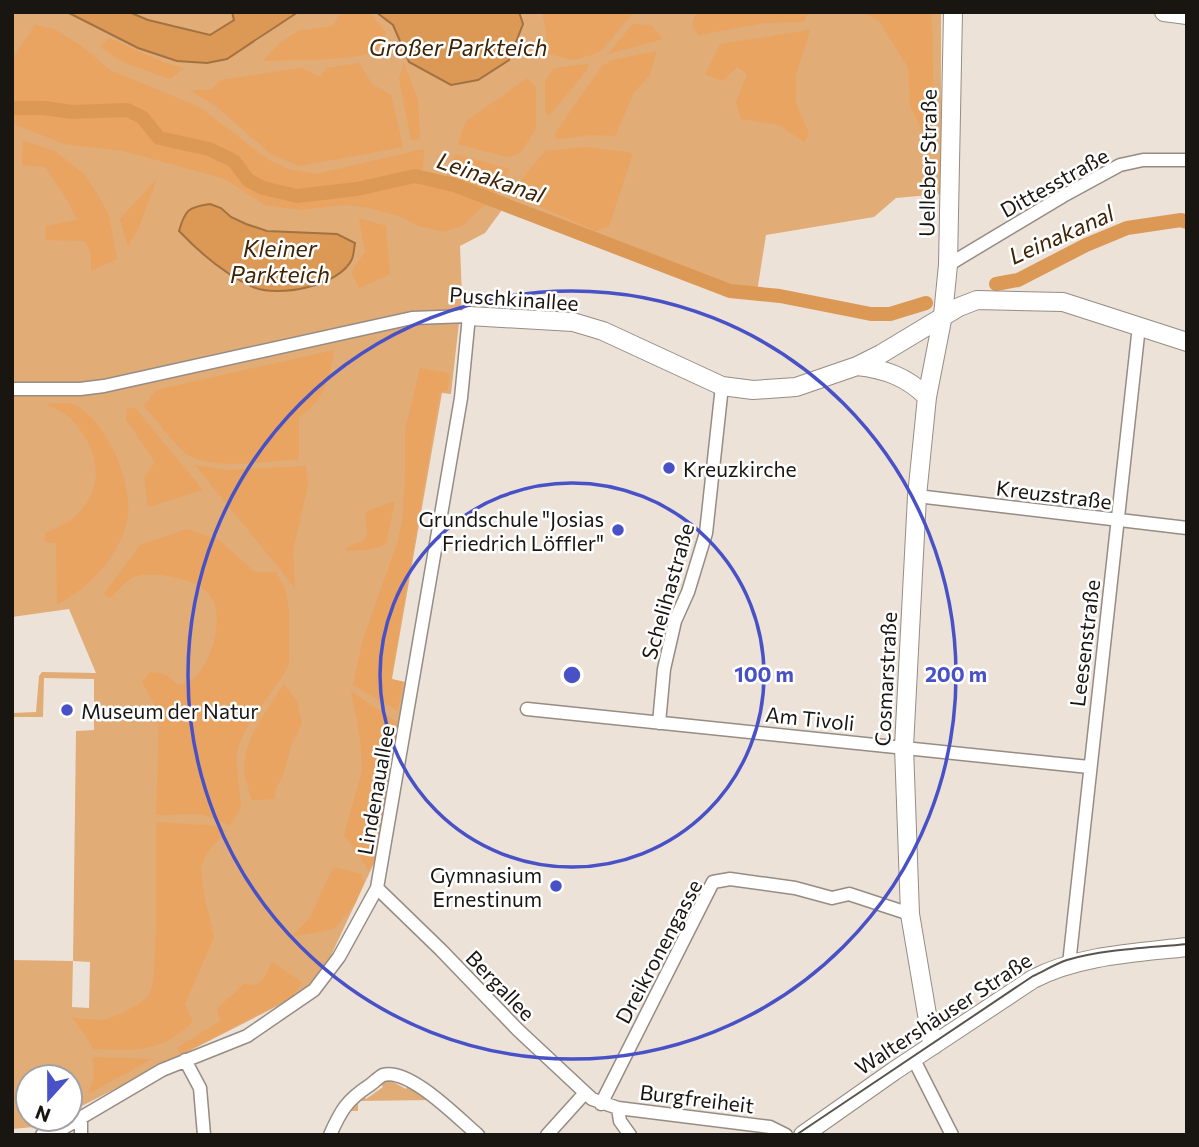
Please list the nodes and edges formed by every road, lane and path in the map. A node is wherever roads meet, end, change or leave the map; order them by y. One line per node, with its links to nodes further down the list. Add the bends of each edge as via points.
1 (953, 12): 5 (street, Uelleber Straße)
2 (1164, 12): 3 (street)
3 (1187, 15)
4 (1187, 160): 5 (street, Dittesstraße, via 1120,165)
5 (948, 265): 6 (street, Uelleber Straße)
6 (943, 315): 8 (street, Puschkinallee, via 977,300 1031,300 1063,302); 10 (street, Puschkinallee); 13 (street, Cosmarstraße)
7 (469, 316): 11 (street, Puschkinallee, via 560,320 585,326); 12 (street, Puschkinallee, via 412,317 100,387); 21 (street, Lindenauallee, via 461,398)
8 (1139, 326): 9 (street, Puschkinallee); 15 (street, Leesenstraße)
9 (1187, 342)
10 (857, 366): 11 (street, Puschkinallee, via 785,389); 13 (street, via 897,375)
11 (722, 386): 18 (street, Schelihastraße, via 706,533 675,621)
12 (12, 389)
13 (927, 397): 14 (street, Cosmarstraße)
14 (917, 496): 15 (street, Kreuzstraße); 19 (street, Cosmarstraße)
15 (1118, 521): 16 (street, Kreuzstraße); 20 (street, Leesenstraße)
16 (1187, 528)
17 (527, 709): 18 (street, Am Tivoli)
18 (659, 723): 19 (street, Am Tivoli)
19 (904, 747): 20 (street, Am Tivoli); 22 (street, Cosmarstraße)
20 (1089, 767): 24 (street, Leesenstraße)
21 (377, 888): 27 (street, Lindenauallee, via 339,957 314,990 247,1036); 28 (street, Bergallee)
22 (910, 914): 25 (street, Cosmarstraße); 29 (street, Dreikronengasse, via 849,894 832,898 795,888 713,881)
23 (1187, 947): 24 (street, Waltershäuser Straße)
24 (1069, 964): 25 (street, Waltershäuser Straße, via 1033,979)
25 (934, 1045): 26 (street, Waltershäuser Straße)
26 (913, 1058): 32 (street, Waltershäuser Straße); 39 (street)
27 (185, 1060): 31 (street, Lindenauallee); 33 (street, via 200,1088)
28 (584, 1094): 29 (street, Bergallee); 36 (street)
29 (601, 1104): 30 (street, Burgfreiheit)
30 (618, 1108): 37 (street); 38 (street, Burgfreiheit, via 770,1127)
31 (84, 1117)
32 (809, 1130)
33 (204, 1135)
34 (330, 1135): 35 (street, via 342,1108 383,1075 402,1076)
35 (478, 1135)
36 (547, 1135)
37 (630, 1135)
38 (786, 1135)
39 (952, 1135)

